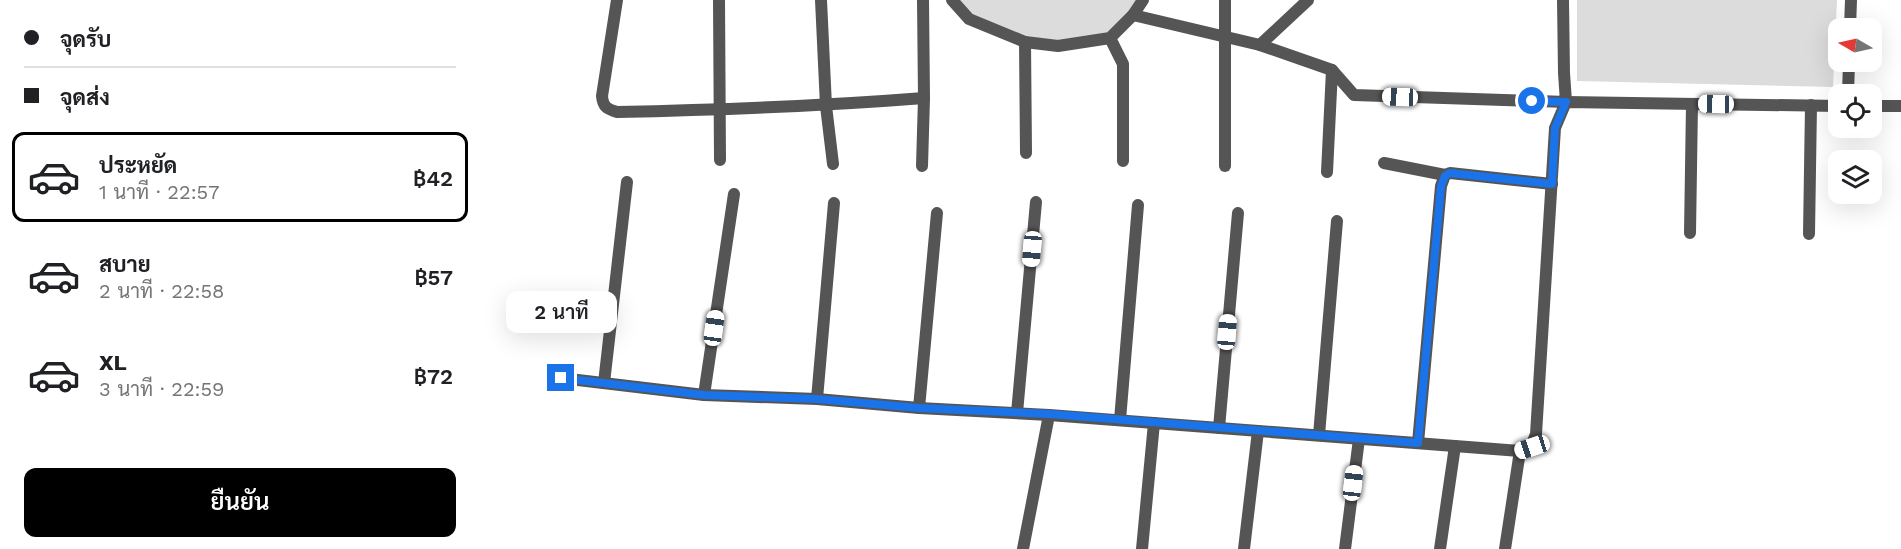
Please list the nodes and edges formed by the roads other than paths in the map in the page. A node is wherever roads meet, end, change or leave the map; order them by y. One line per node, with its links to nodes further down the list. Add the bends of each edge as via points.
1 (617, 0): 26 (street, via 602,96 607,109)
2 (719, 0): 26 (street)
3 (821, 0): 22 (street)
4 (923, 0): 18 (street)
5 (952, 0): 15 (street, via 969,19)
6 (1143, 0): 11 (street)
7 (1225, 0): 14 (street)
8 (1308, 0): 16 (street)
9 (1563, 0): 19 (street)
10 (1851, 0): 12 (street)
11 (1132, 15): 13 (street); 14 (street)
12 (1850, 18)
13 (1110, 38): 15 (street, via 1058,46); 29 (street, via 1123,64)
14 (1226, 39): 16 (street); 33 (street)
15 (1024, 42): 27 (street)
16 (1260, 45): 17 (street)
17 (1332, 70): 19 (street, via 1354,95); 34 (street)
18 (924, 98): 22 (street); 32 (street)
19 (1566, 102): 20 (street); 37 (street, via 1555,128)
20 (1692, 104): 21 (street); 45 (street)
21 (1811, 105): 23 (street); 46 (street)
22 (826, 106): 26 (street); 31 (street)
23 (1828, 106)
24 (1882, 106): 25 (street)
25 (1901, 106)
26 (720, 110): 28 (street)
27 (1026, 153)
28 (720, 160)
29 (1123, 161)
30 (1384, 163): 35 (street)
31 (833, 164)
32 (922, 165)
33 (1225, 166)
34 (1327, 172)
35 (1445, 176): 37 (street, via 1450,173); 60 (street)
36 (627, 182): 48 (street)
37 (1552, 184): 62 (street, via 1536,434)
38 (734, 194): 49 (street)
39 (1036, 202): 52 (street)
40 (834, 203): 50 (street)
41 (1138, 205): 54 (street)
42 (937, 213): 51 (street)
43 (1238, 213): 56 (street)
44 (1337, 221): 58 (street)
45 (1690, 233)
46 (1809, 234)
47 (561, 378): 48 (street)
48 (604, 383): 49 (street)
49 (704, 395): 50 (street)
50 (817, 399): 51 (street)
51 (919, 408): 52 (street)
52 (1017, 413): 53 (street)
53 (1049, 414): 54 (street); 63 (street)
54 (1120, 420): 55 (street)
55 (1154, 423): 56 (street); 64 (street)
56 (1219, 428): 57 (street)
57 (1258, 431): 58 (street); 65 (street)
58 (1319, 435): 59 (street)
59 (1359, 439): 60 (street); 66 (street)
60 (1418, 443): 61 (street)
61 (1455, 446): 62 (street); 67 (street)
62 (1526, 449): 68 (street)
63 (1023, 549)
64 (1142, 549)
65 (1244, 549)
66 (1345, 549)
67 (1440, 549)
68 (1505, 549)

